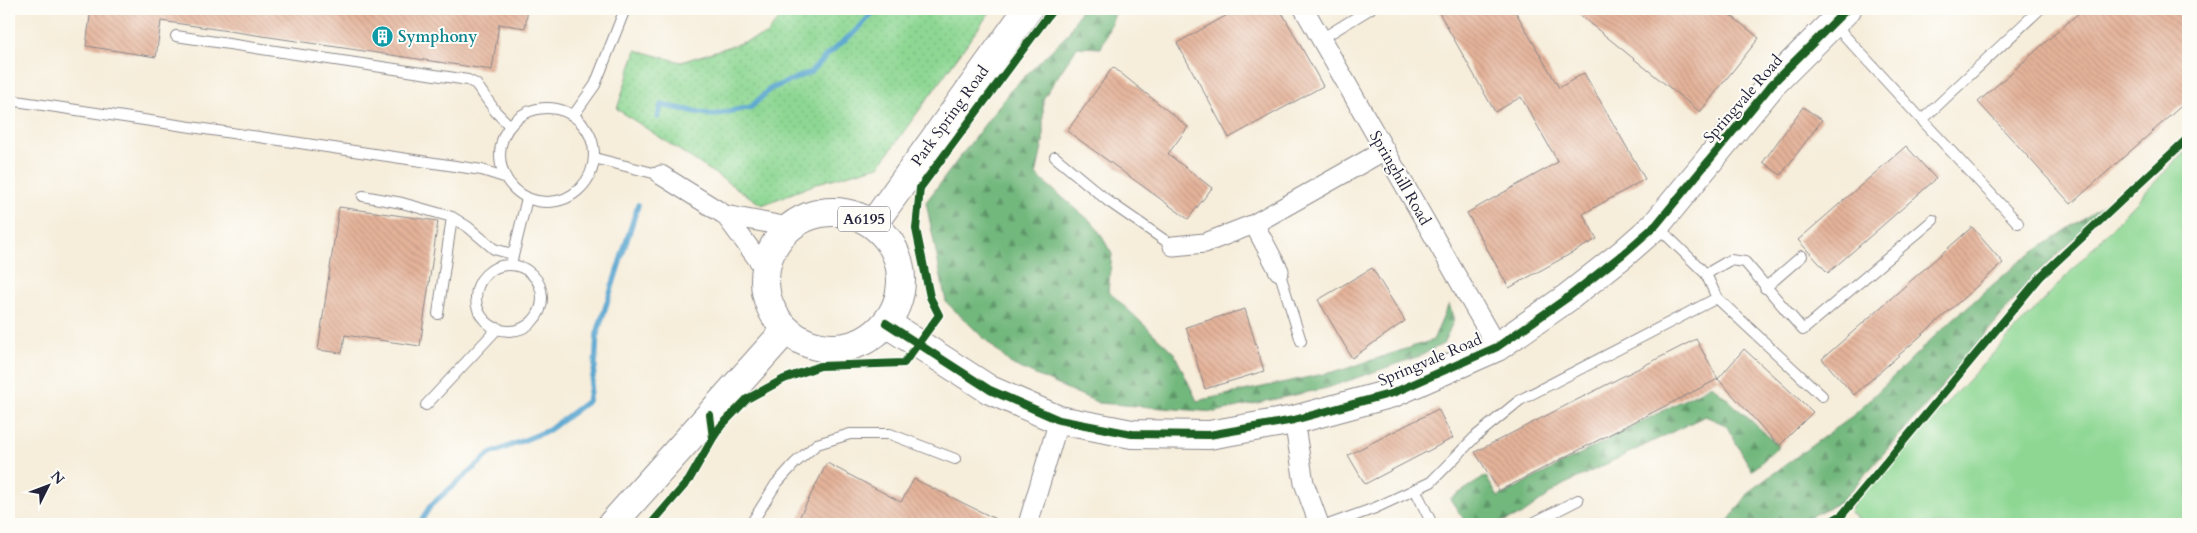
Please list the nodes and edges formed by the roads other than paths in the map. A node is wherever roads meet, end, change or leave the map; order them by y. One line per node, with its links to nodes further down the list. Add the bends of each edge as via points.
1 (625, 9): 10 (lane, via 595,85)
2 (1028, 9): 24 (street, Park Spring Road / A6195)
3 (1304, 9): 8 (street, Springhill Road)
4 (1370, 9): 8 (lane)
5 (2040, 9): 11 (lane)
6 (1840, 15): 11 (lane); 26 (street, Springvale Road, via 1772,84)
7 (176, 36): 12 (lane, via 468,80 476,84)
8 (1321, 38): 13 (street, Springhill Road)
9 (9, 100): 17 (lane, via 482,170)
10 (574, 116): 12 (lane, via 557,108 540,108 523,113); 15 (lane, via 592,141)
11 (1922, 120): 23 (lane)
12 (510, 125): 17 (lane, via 499,150)
13 (1385, 150): 25 (street); 42 (street, Springhill Road)
14 (1055, 157): 28 (lane, via 1108,201)
15 (594, 158): 16 (lane); 19 (lane, via 591,173 572,196 542,202)
16 (661, 175): 20 (street)
17 (504, 177): 19 (lane, via 514,190)
18 (363, 196): 21 (lane, via 402,203)
19 (527, 198): 29 (lane)
20 (726, 214): 27 (street); 32 (street)
21 (452, 218): 29 (lane, via 494,249); 37 (lane)
22 (1933, 220): 35 (lane, via 1803,330)
23 (2018, 223)
24 (872, 224): 27 (street, A6195, via 852,214 830,211 808,216); 38 (street, A6195, via 886,236 896,252 901,270 901,289 896,307)
25 (1254, 224): 28 (street, via 1205,243); 33 (street)
26 (1656, 226): 34 (lane); 42 (street, Springvale Road, via 1567,298)
27 (789, 227): 32 (street, A6195, via 778,239)
28 (1173, 246)
29 (512, 254): 31 (lane)
30 (1802, 256): 35 (lane)
31 (511, 265): 39 (lane, via 489,271 477,291 480,314); 39 (lane, via 521,267 536,280 541,304 527,325 518,329)
32 (765, 269): 40 (street, A6195, via 768,302)
33 (1279, 271): 41 (lane)
34 (1706, 274): 35 (lane, via 1730,260 1745,262); 36 (lane)
35 (1765, 288)
36 (1717, 298): 43 (lane); 48 (lane, via 1520,400 1476,436 1431,482)
37 (438, 314)
38 (886, 323): 40 (street, A6195, via 873,336 838,348 819,347); 45 (street, Springvale Road, via 990,390)
39 (498, 328): 44 (lane)
40 (786, 330): 50 (street)
41 (1300, 341)
42 (1497, 347): 46 (street, Springvale Road, via 1393,393)
43 (1822, 396)
44 (426, 405)
45 (1059, 420): 46 (street, Springvale Road, via 1132,434 1210,435); 52 (street)
46 (1294, 420): 53 (street, via 1304,483)
47 (955, 460): 51 (lane, via 890,434 850,434 817,444 776,484)
48 (1415, 489): 54 (lane); 55 (lane)
49 (1578, 500): 56 (lane)
50 (612, 524)
51 (751, 524)
52 (1028, 524)
53 (1319, 524)
54 (1331, 524)
55 (1432, 524)
56 (1531, 524)

